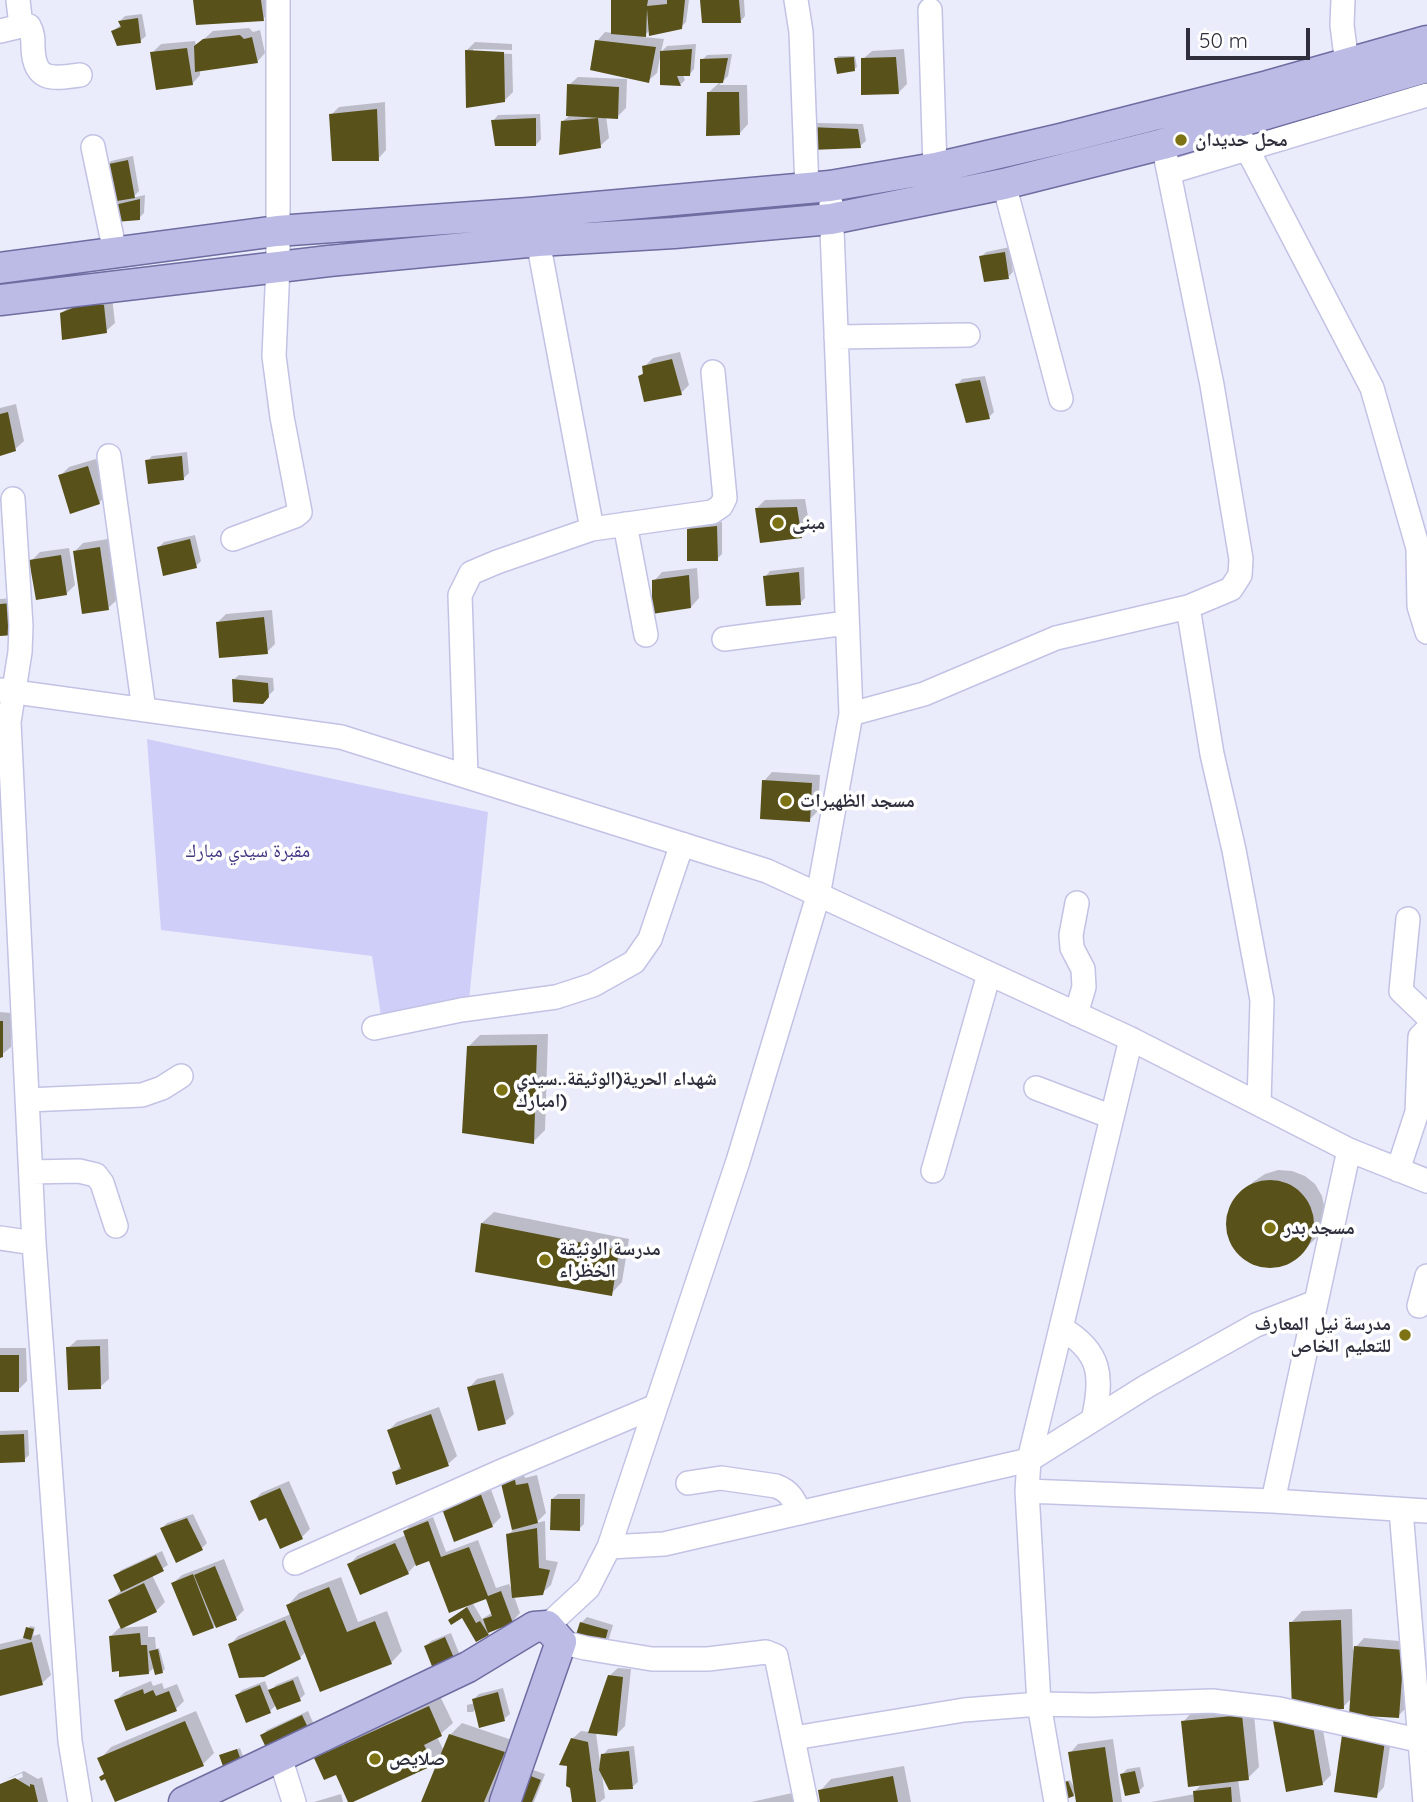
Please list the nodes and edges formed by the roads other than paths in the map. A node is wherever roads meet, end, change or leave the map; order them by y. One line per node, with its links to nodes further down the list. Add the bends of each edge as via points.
1 (18, 0): 6 (street)
2 (278, 0): 20 (street)
3 (796, 0): 18 (street)
4 (1343, 0): 8 (street)
5 (930, 10): 16 (street)
6 (10, 29): 10 (street, via 29,26 34,59 44,76)
7 (1427, 41): 8 (main road)
8 (1347, 64): 16 (main road)
9 (1427, 67): 12 (main road)
10 (80, 75)
11 (1427, 95): 14 (street)
12 (1233, 122): 14 (street); 15 (main road)
13 (93, 147): 22 (street)
14 (1247, 149): 15 (street); 35 (street, via 1372,388)
15 (1166, 158): 17 (main road); 36 (street, via 1241,559 1240,575 1230,589)
16 (935, 168): 18 (main road)
17 (1004, 184): 19 (main road); 29 (street)
18 (818, 188): 19 (street); 20 (main road)
19 (831, 219): 21 (main road); 27 (street)
20 (277, 231): 22 (main road); 23 (street)
21 (538, 241): 23 (main road); 33 (street)
22 (115, 252): 24 (main road)
23 (278, 266): 25 (main road); 34 (street, via 274,356 300,512)
24 (0, 268)
25 (0, 300)
26 (968, 335): 27 (street)
27 (836, 337): 37 (street)
28 (713, 372): 32 (street, via 725,498 721,506 712,512)
29 (1060, 399)
30 (109, 456): 42 (street)
31 (13, 499): 41 (street, via 21,626 20,652)
32 (625, 524): 33 (street); 39 (street)
33 (592, 529): 45 (street, via 471,573 460,595)
34 (233, 539)
35 (1423, 549): 38 (street, via 1419,606)
36 (1188, 607): 43 (street, via 1056,638 924,694); 60 (street, via 1212,754 1262,1000)
37 (847, 623): 40 (street); 43 (street)
38 (1427, 632)
39 (646, 635)
40 (724, 639)
41 (7, 691): 42 (street); 44 (street)
42 (144, 710): 45 (street, via 341,737)
43 (850, 714): 47 (street)
44 (4, 723): 51 (street)
45 (466, 776): 46 (street)
46 (682, 845): 47 (street, via 767,871); 54 (street, via 650,939 634,962 593,985 556,997)
47 (818, 896): 50 (street); 74 (street, via 738,1161)
48 (1077, 903): 52 (street, via 1072,948 1083,970 1084,987)
49 (1408, 919): 53 (street, via 1401,991)
50 (989, 974): 52 (street); 64 (street)
51 (11, 989): 59 (street)
52 (1076, 1014): 56 (street)
53 (1427, 1016)
54 (374, 1028)
55 (1427, 1030): 63 (street, via 1420,1037 1417,1112)
56 (1132, 1039): 60 (street); 61 (street)
57 (181, 1076): 59 (street, via 142,1095)
58 (1035, 1088): 61 (street)
59 (27, 1100): 65 (street)
60 (1259, 1104): 62 (street)
61 (1112, 1117): 73 (street)
62 (1349, 1150): 63 (street); 71 (street)
63 (1398, 1170): 66 (street)
64 (933, 1171)
65 (31, 1172): 67 (street, via 96,1175); 69 (street)
66 (1427, 1181)
67 (116, 1226)
68 (0, 1238): 69 (street)
69 (34, 1243): 90 (street, via 70,1741)
70 (1427, 1276): 72 (street)
71 (1316, 1302): 75 (street, via 1256,1325); 79 (street)
72 (1419, 1306)
73 (1061, 1328): 75 (street, via 1079,1338 1095,1359 1100,1390); 76 (street)
74 (656, 1406): 83 (street); 84 (street)
75 (1093, 1420): 76 (street)
76 (1029, 1460): 78 (street); 82 (street)
77 (688, 1483): 82 (street, via 721,1478 776,1486 792,1496)
78 (1027, 1491): 79 (street); 86 (street)
79 (1273, 1501): 80 (street)
80 (1401, 1510): 81 (street); 88 (street)
81 (1427, 1511)
82 (800, 1513): 83 (street, via 664,1544)
83 (609, 1547): 85 (street)
84 (295, 1563)
85 (554, 1634): 87 (street, via 586,1648 652,1659 766,1652 776,1657 780,1666); 89 (main road, via 534,1628 468,1667); 93 (main road)
86 (1039, 1704): 87 (street, via 964,1710); 88 (street, via 1212,1701 1279,1709); 95 (street)
87 (794, 1738): 94 (street)
88 (1422, 1741): 96 (street)
89 (280, 1757): 91 (main road); 92 (street)
90 (80, 1802)
91 (184, 1802)
92 (294, 1802)
93 (505, 1802)
94 (806, 1802)
95 (1056, 1802)
96 (1425, 1802)

